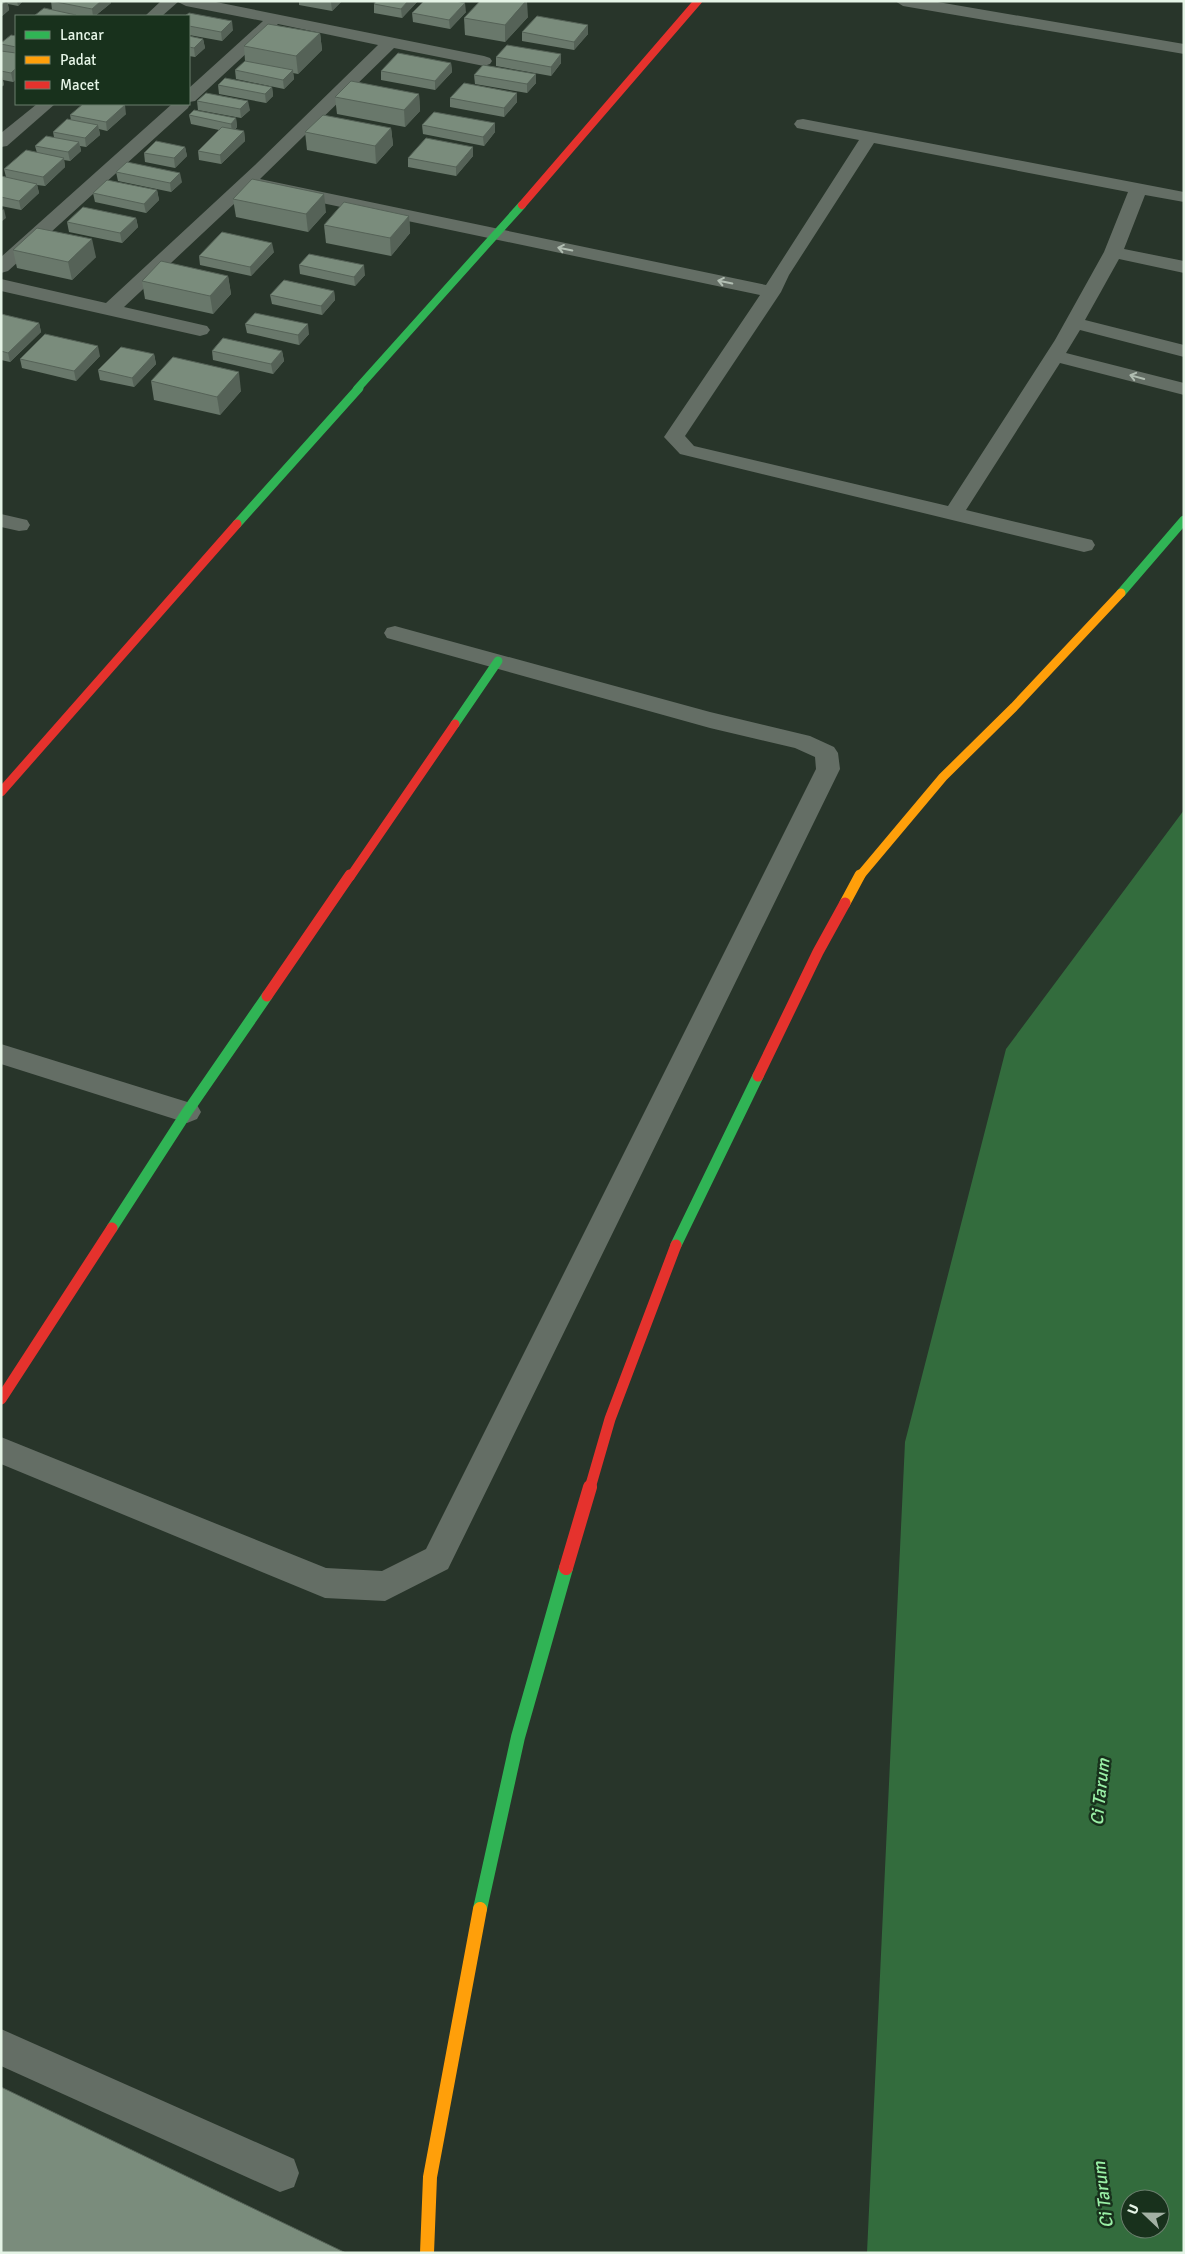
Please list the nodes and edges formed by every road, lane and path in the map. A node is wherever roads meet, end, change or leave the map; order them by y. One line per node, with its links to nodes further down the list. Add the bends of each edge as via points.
1 (171, 1): 6 (street)
2 (186, 1): 7 (street)
3 (698, 1): 21 (street)
4 (903, 1): 5 (street)
5 (986, 7): 9 (street)
6 (154, 15)
7 (275, 19): 8 (street); 11 (street)
8 (390, 42): 10 (street); 17 (street)
9 (1184, 49)
10 (484, 61)
11 (190, 96)
12 (46, 105): 16 (street)
13 (181, 105): 24 (street)
14 (802, 124): 15 (street)
15 (868, 137): 19 (street); 27 (street)
16 (1, 142)
17 (261, 169): 18 (street); 21 (street)
18 (247, 182): 21 (street); 29 (street)
19 (1138, 189): 20 (street); 22 (street)
20 (1184, 197)
21 (501, 229): 23 (street); 27 (street, one-way to 21); 40 (street)
22 (1112, 252): 25 (street); 30 (street)
23 (731, 265)
24 (1, 267)
25 (1184, 267)
26 (760, 271): 27 (street)
27 (776, 283): 35 (street, via 674,437 687,450)
28 (1, 285): 29 (street)
29 (110, 310): 31 (street)
30 (1074, 323): 32 (street); 33 (street)
31 (200, 330)
32 (1184, 351)
33 (1054, 356): 34 (street, one-way to 33); 35 (street)
34 (1184, 389)
35 (953, 514): 37 (street)
36 (1184, 520): 47 (street, via 1110,608 943,777 863,870 818,952 679,1236 610,1419 532,1683 485,1879 430,2177)
37 (1084, 546)
38 (395, 633): 39 (street)
39 (498, 661): 42 (street); 44 (street, via 802,742 826,753 828,769 437,1559 385,1586 325,1583)
40 (1, 792)
41 (1, 1054): 42 (street)
42 (187, 1112): 43 (street)
43 (1, 1399)
44 (1, 1450)
45 (1, 2047): 46 (street)
46 (280, 2173)
47 (427, 2253)

